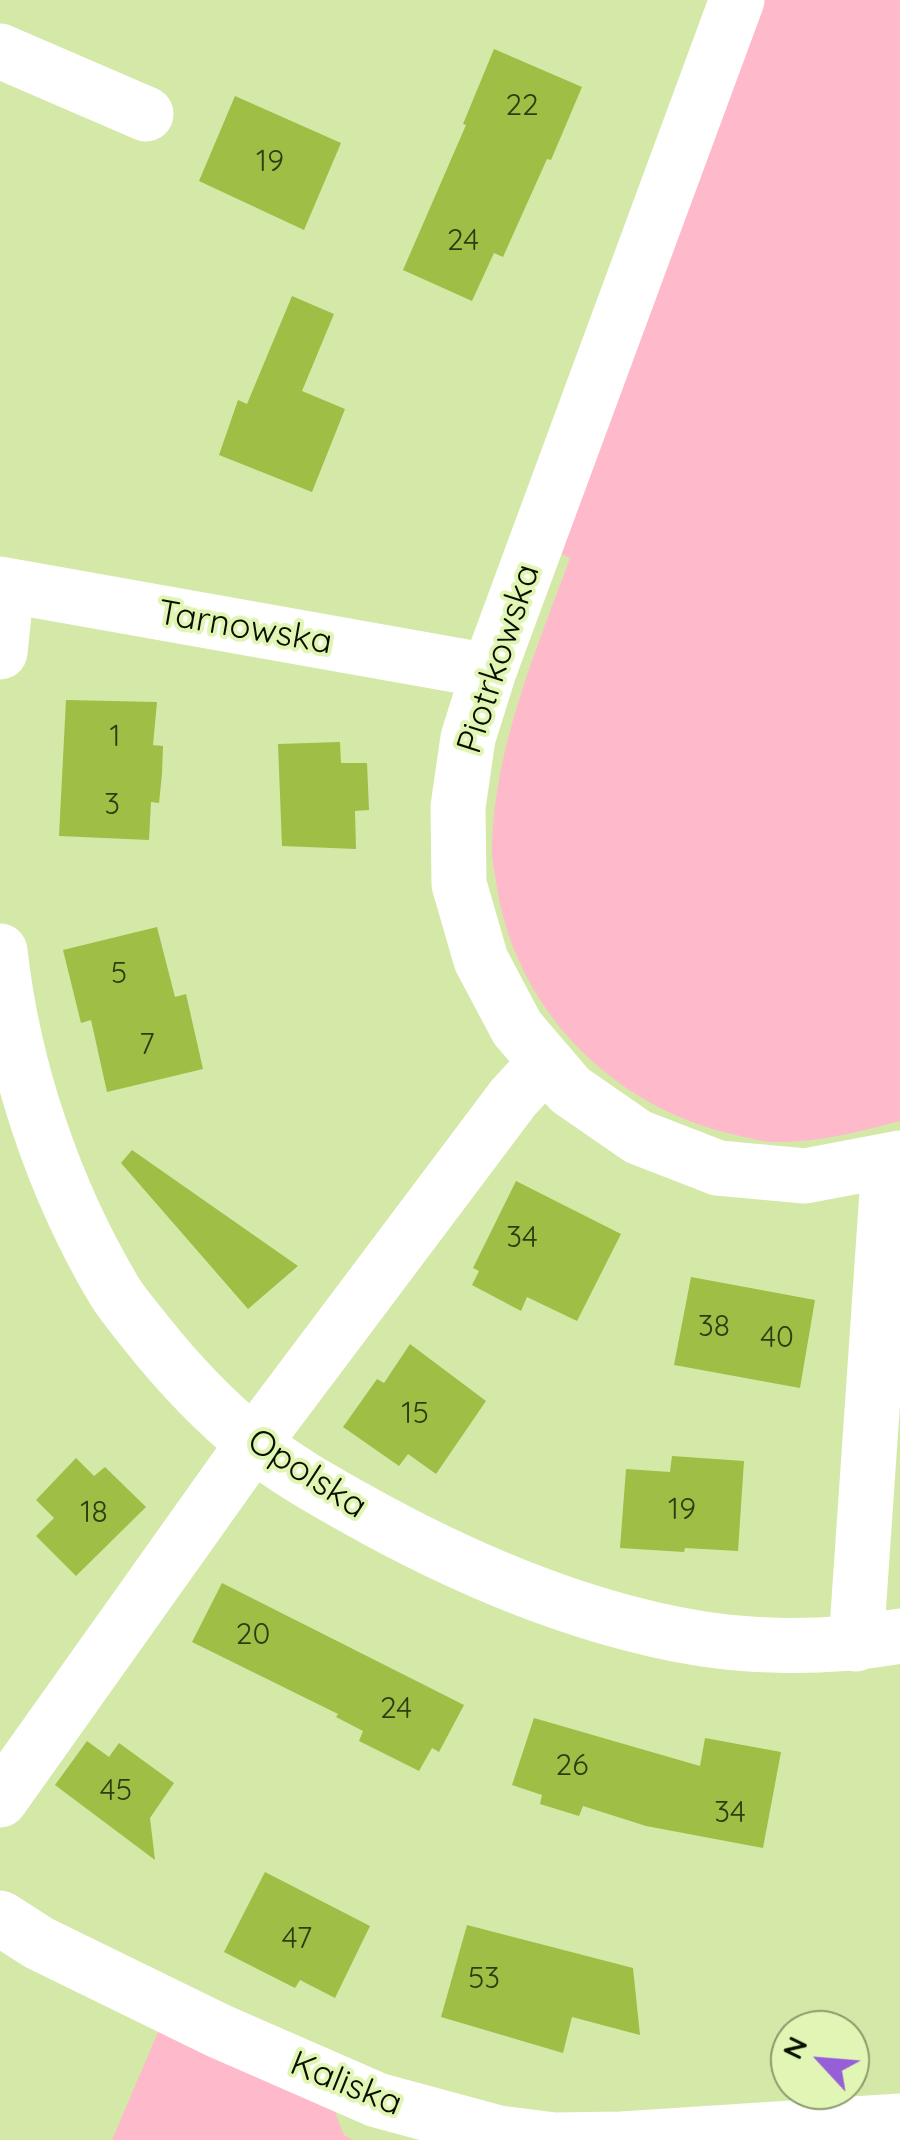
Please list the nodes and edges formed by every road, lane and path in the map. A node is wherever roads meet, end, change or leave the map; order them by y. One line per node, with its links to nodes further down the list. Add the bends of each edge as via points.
1 (737, 0): 6 (street, Piotrkowska)
2 (0, 51): 3 (street)
3 (146, 114)
4 (3, 585): 5 (street); 6 (street, Tarnowska)
5 (0, 652)
6 (489, 671): 8 (street, Piotrkowska, via 468,738 458,807 459,884 481,960 517,1028)
7 (0, 950): 10 (street, Opolska, via 33,1104 70,1206 116,1294 176,1370)
8 (546, 1062): 9 (street, Piotrkowska, via 570,1090 638,1137 718,1168 806,1176); 10 (street, via 512,1098)
9 (894, 1160): 11 (street)
10 (253, 1444): 11 (street, Opolska, via 409,1538 501,1582 588,1612 676,1634 755,1644); 12 (street)
11 (878, 1640)
12 (0, 1800)
13 (0, 1918): 14 (street, Kaliska, via 219,2031 377,2100 500,2133 622,2139)
14 (900, 2121)

